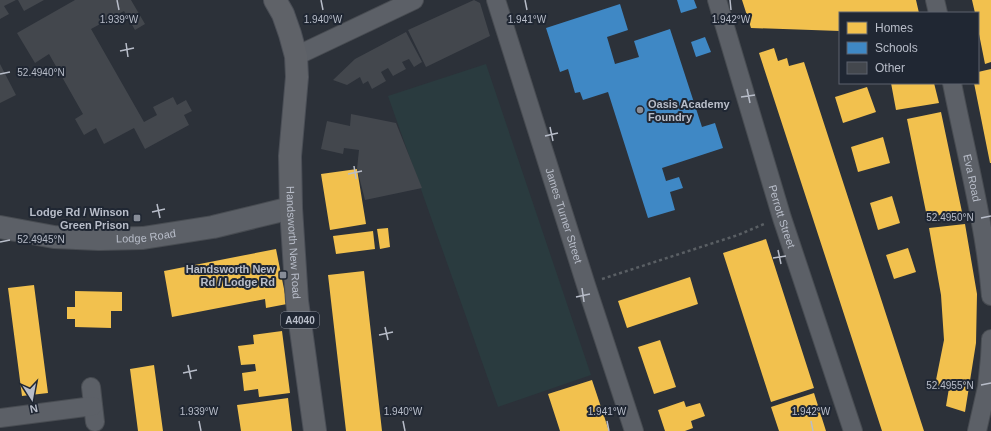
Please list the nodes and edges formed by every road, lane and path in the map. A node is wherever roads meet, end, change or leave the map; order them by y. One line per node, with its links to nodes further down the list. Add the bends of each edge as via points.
1 (275, 0): 7 (main road, A4040, via 283,14)
2 (414, 0): 7 (street)
3 (496, 0): 12 (street, James Turner Street)
4 (717, 0): 10 (street, Perrott Street)
5 (935, 0): 6 (street)
6 (938, 12)
7 (296, 56): 9 (main road, Handsworth New Road / A4040, via 297,77 290,156)
8 (952, 84): 13 (street, Eva Road, via 979,212)
9 (291, 208): 11 (street, Lodge Road, via 213,227 143,238 54,237); 17 (main road, Handsworth New Road / A4040, via 297,301)
10 (782, 218): 12 (path); 19 (street, Perrott Street)
11 (0, 227)
12 (586, 285): 18 (street, James Turner Street)
13 (991, 296)
14 (991, 339): 20 (street, via 987,387)
15 (91, 387): 16 (street, via 94,414)
16 (0, 418)
17 (315, 431)
18 (634, 431)
19 (854, 431)
20 (977, 431)

